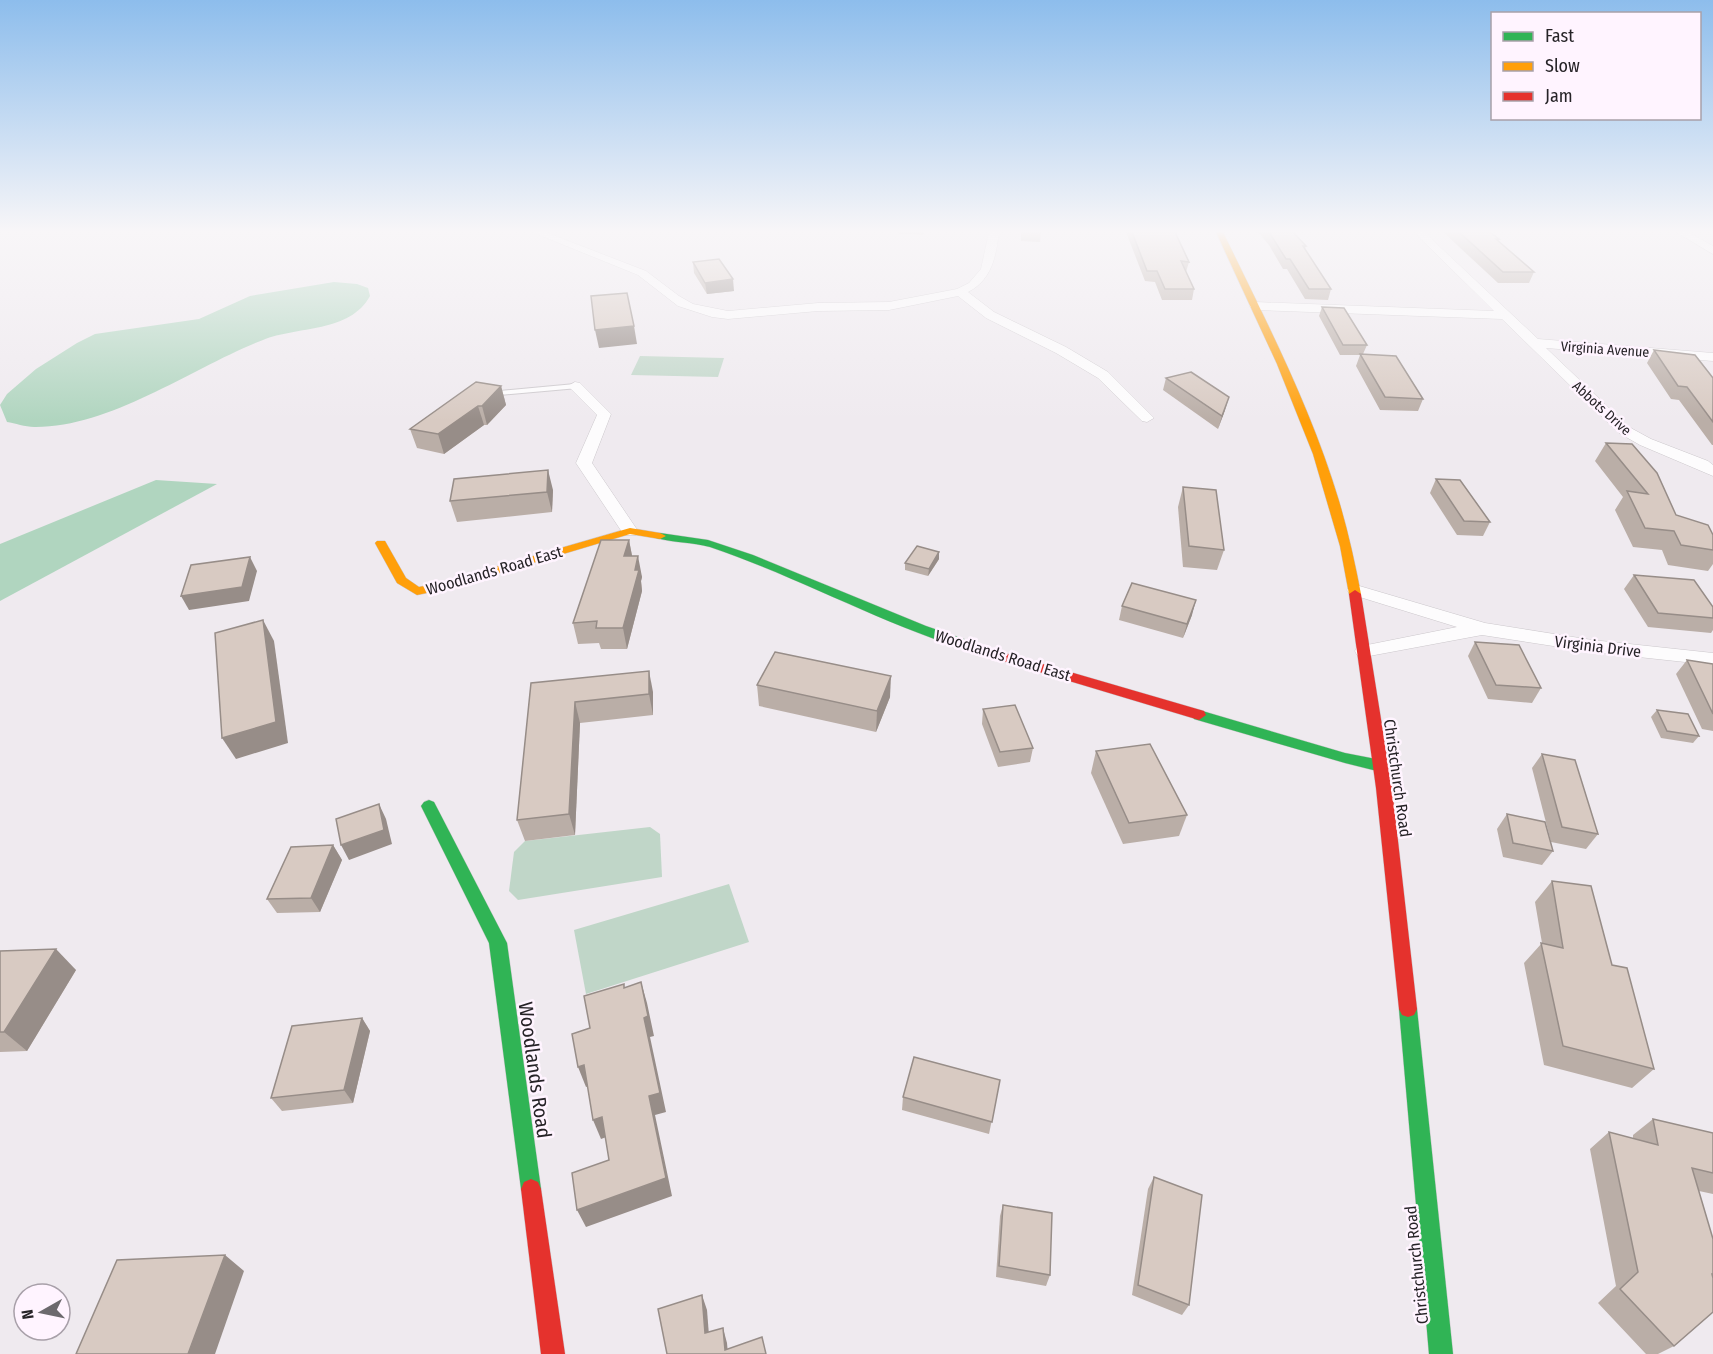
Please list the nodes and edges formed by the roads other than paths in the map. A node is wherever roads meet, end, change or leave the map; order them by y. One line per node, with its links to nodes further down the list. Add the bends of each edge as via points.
1 (669, 295): 2 (street, via 683,304 717,314 739,315 818,307 889,306)
2 (944, 295)
3 (964, 295): 12 (street, via 990,315 1103,375)
4 (1250, 295): 6 (main road, Christchurch Road)
5 (1484, 295): 7 (street, Abbots Drive)
6 (1255, 306): 7 (street); 16 (main road, Christchurch Road, via 1313,435 1337,510)
7 (1505, 315): 8 (street, Abbots Drive)
8 (1534, 343): 9 (street, Virginia Avenue); 13 (street, Abbots Drive, via 1631,435)
9 (1713, 357)
10 (575, 386): 11 (lane); 14 (street, via 604,414 584,463)
11 (481, 396)
12 (1147, 418)
13 (1713, 471)
14 (630, 531): 15 (main road, Woodlands Road East, via 417,591 401,580); 20 (main road, Woodlands Road East, via 712,544 940,638)
15 (381, 543)
16 (1356, 590): 17 (street, Virginia Drive); 18 (main road, Christchurch Road)
17 (1483, 629): 18 (street, Virginia Drive); 19 (street, Virginia Drive)
18 (1365, 651): 20 (main road, Christchurch Road)
19 (1713, 659)
20 (1381, 766): 23 (main road, Christchurch Road)
21 (429, 806): 22 (main road, Woodlands Road, via 498,943)
22 (554, 1354)
23 (1441, 1354)

